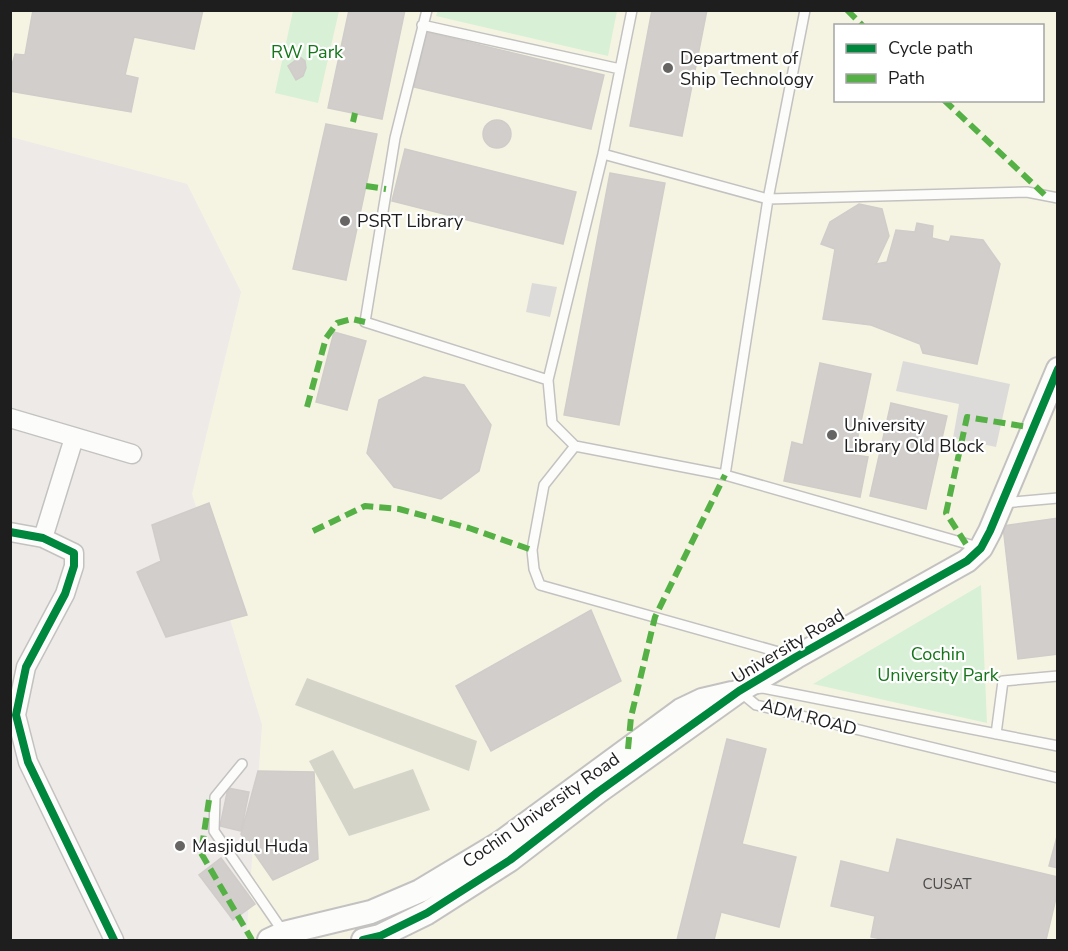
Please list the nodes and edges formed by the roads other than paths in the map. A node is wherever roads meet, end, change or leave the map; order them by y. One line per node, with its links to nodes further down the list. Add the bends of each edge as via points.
1 (427, 10): 4 (lane)
2 (632, 10): 5 (lane)
3 (805, 10): 8 (lane)
4 (422, 25): 5 (lane); 10 (lane, via 395,138 365,322)
5 (620, 69): 6 (lane)
6 (603, 154): 8 (lane); 10 (lane)
7 (1058, 198): 8 (lane, via 1027,192)
8 (768, 200): 15 (lane)
9 (1058, 369): 17 (street, University Road)
10 (548, 380): 13 (lane, via 552,423)
11 (10, 418): 12 (street)
12 (74, 438): 14 (street); 19 (street)
13 (575, 446): 15 (lane); 21 (lane, via 544,485 532,550 540,585)
14 (132, 454)
15 (725, 475): 20 (lane)
16 (1058, 498): 17 (lane)
17 (1003, 503): 20 (street, University Road)
18 (10, 532): 19 (street)
19 (43, 538): 29 (street, via 74,553 74,566 65,594 26,668 16,715 28,762)
20 (981, 548): 21 (street, University Road, via 967,561)
21 (796, 657): 23 (street, University Road)
22 (1058, 676): 24 (lane, via 1003,681)
23 (739, 691): 24 (lane, ADM ROAD, via 763,688); 27 (lane, ADM ROAD, via 756,705); 28 (street, Cochin University Road, via 681,710 500,843 420,891 371,912); 30 (street, University Road, via 510,860 427,913)
24 (996, 734): 25 (lane, ADM ROAD)
25 (1058, 746)
26 (242, 764): 28 (lane, via 216,797 214,831)
27 (1058, 778)
28 (276, 937)
29 (114, 940)
30 (363, 940)

